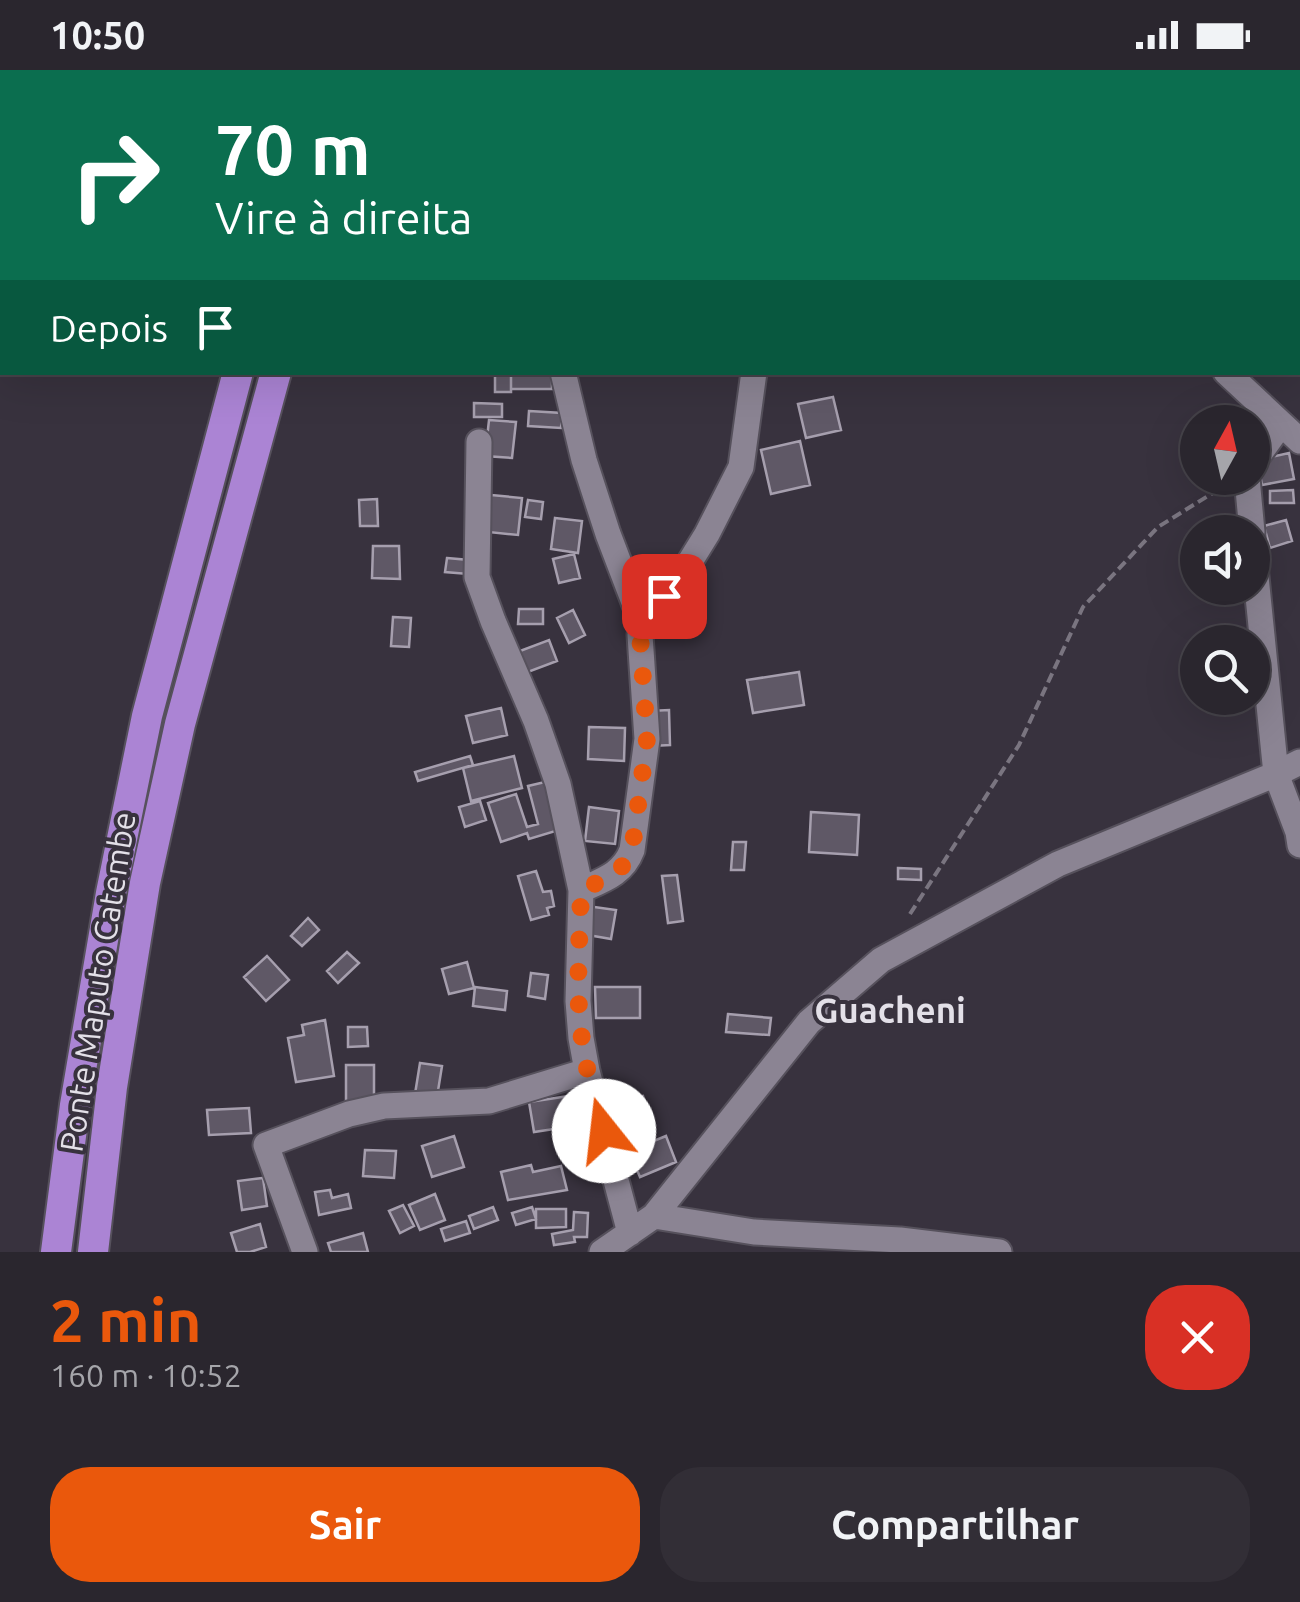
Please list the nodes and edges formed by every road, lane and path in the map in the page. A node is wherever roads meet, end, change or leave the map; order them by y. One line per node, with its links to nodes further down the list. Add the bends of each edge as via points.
1 (237, 375): 21 (highway, via 147,716 75,1105)
2 (275, 375): 22 (highway, Ponte Maputo Catembe, via 180,724 145,883)
3 (564, 375): 11 (street, via 584,460)
4 (754, 375): 11 (street, via 741,467 708,534)
5 (1229, 375): 6 (street)
6 (1290, 432): 8 (street)
7 (479, 442): 15 (street, via 478,577 558,784)
8 (1270, 449)
9 (1210, 495): 16 (path, via 1158,527 1083,606 1018,746)
10 (1259, 605): 13 (street)
11 (642, 623): 15 (street, via 647,739 632,850 620,871)
12 (1300, 762): 13 (street)
13 (1276, 774): 14 (street); 16 (street, via 1058,864)
14 (1300, 845)
15 (581, 890): 17 (street, via 578,1001)
16 (881, 960): 18 (street, via 808,1022)
17 (587, 1071): 19 (street); 23 (street, via 489,1101 349,1114 266,1145)
18 (654, 1216): 19 (street); 24 (street, via 754,1232)
19 (630, 1233): 20 (street)
20 (606, 1251)
21 (56, 1252)
22 (92, 1252)
23 (305, 1252)
24 (999, 1252)

